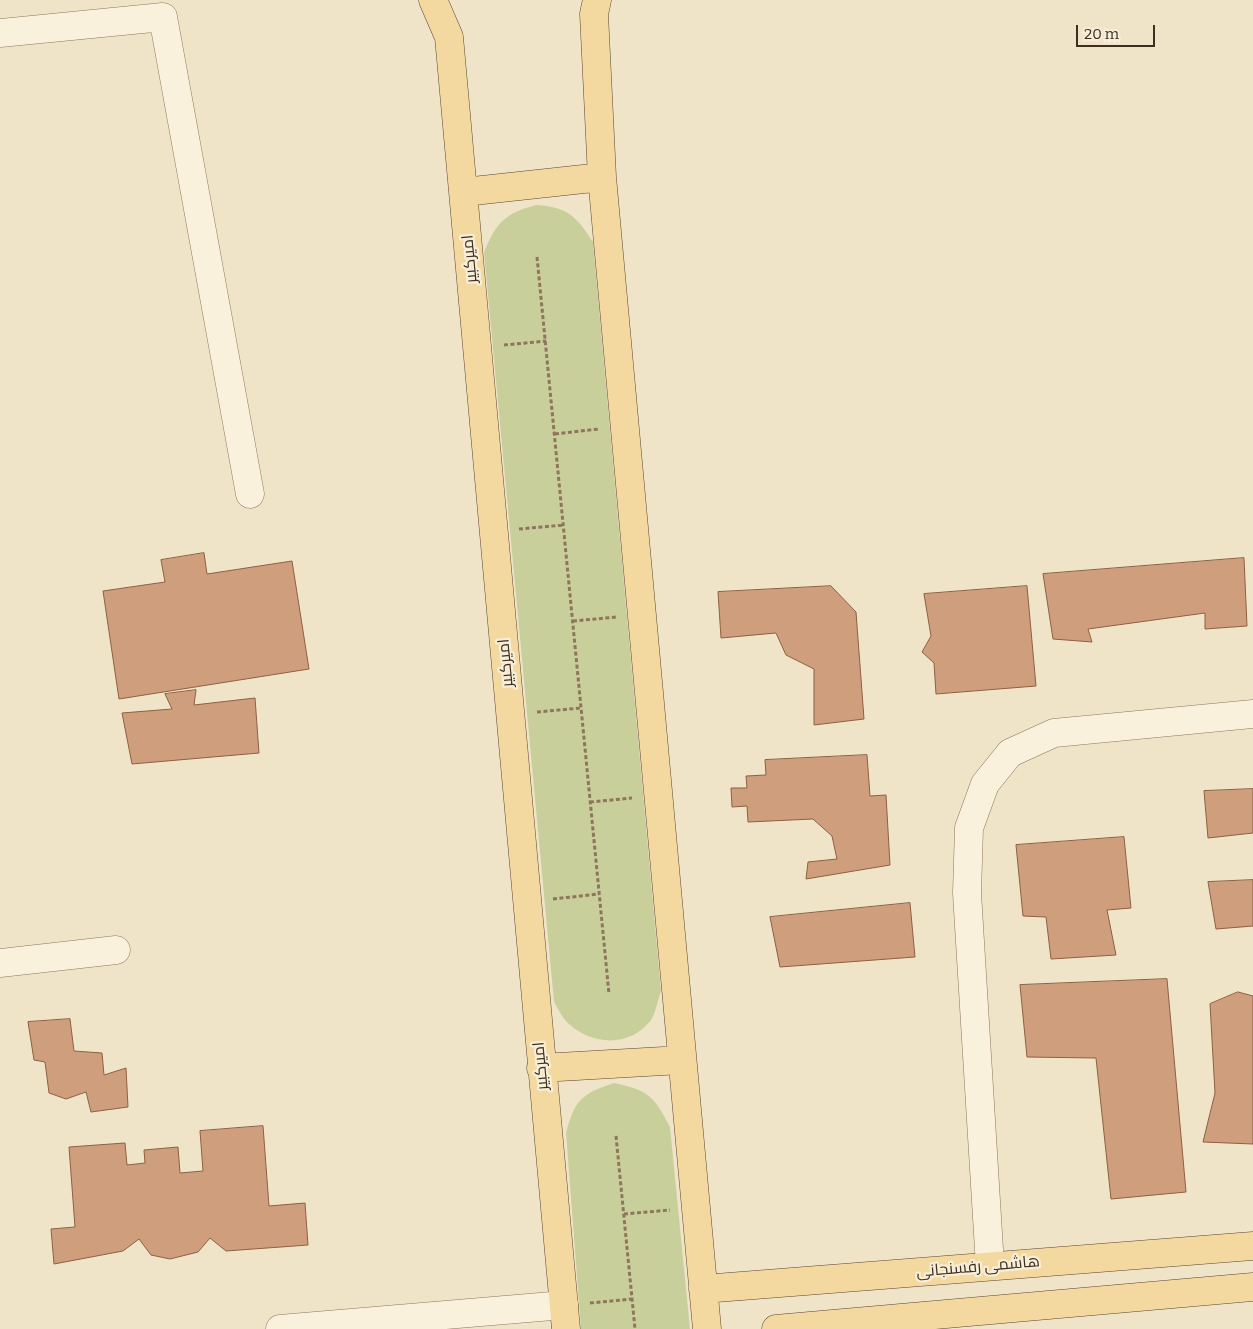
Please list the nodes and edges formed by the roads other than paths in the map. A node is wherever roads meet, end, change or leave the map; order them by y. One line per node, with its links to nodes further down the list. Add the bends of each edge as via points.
1 (433, 0): 5 (main road, امیرکبیر, via 449,37)
2 (597, 0): 4 (main road, via 594,14)
3 (0, 33): 6 (street, via 164,17)
4 (602, 177): 5 (main road); 10 (main road)
5 (464, 192): 11 (main road, امیرکبیر)
6 (250, 494)
7 (1253, 714): 13 (street, via 1054,733 1010,753 985,784 969,828 967,893)
8 (116, 950): 9 (street)
9 (0, 963)
10 (681, 1060): 11 (main road); 15 (main road)
11 (541, 1068): 16 (main road, امیرکبیر)
12 (1253, 1246): 13 (main road, هاشمی رفسنجانی)
13 (990, 1266): 15 (main road, هاشمی رفسنجانی)
14 (1253, 1287): 19 (main road)
15 (703, 1289): 18 (main road)
16 (565, 1317): 17 (street)
17 (280, 1329)
18 (707, 1329)
19 (776, 1329)

